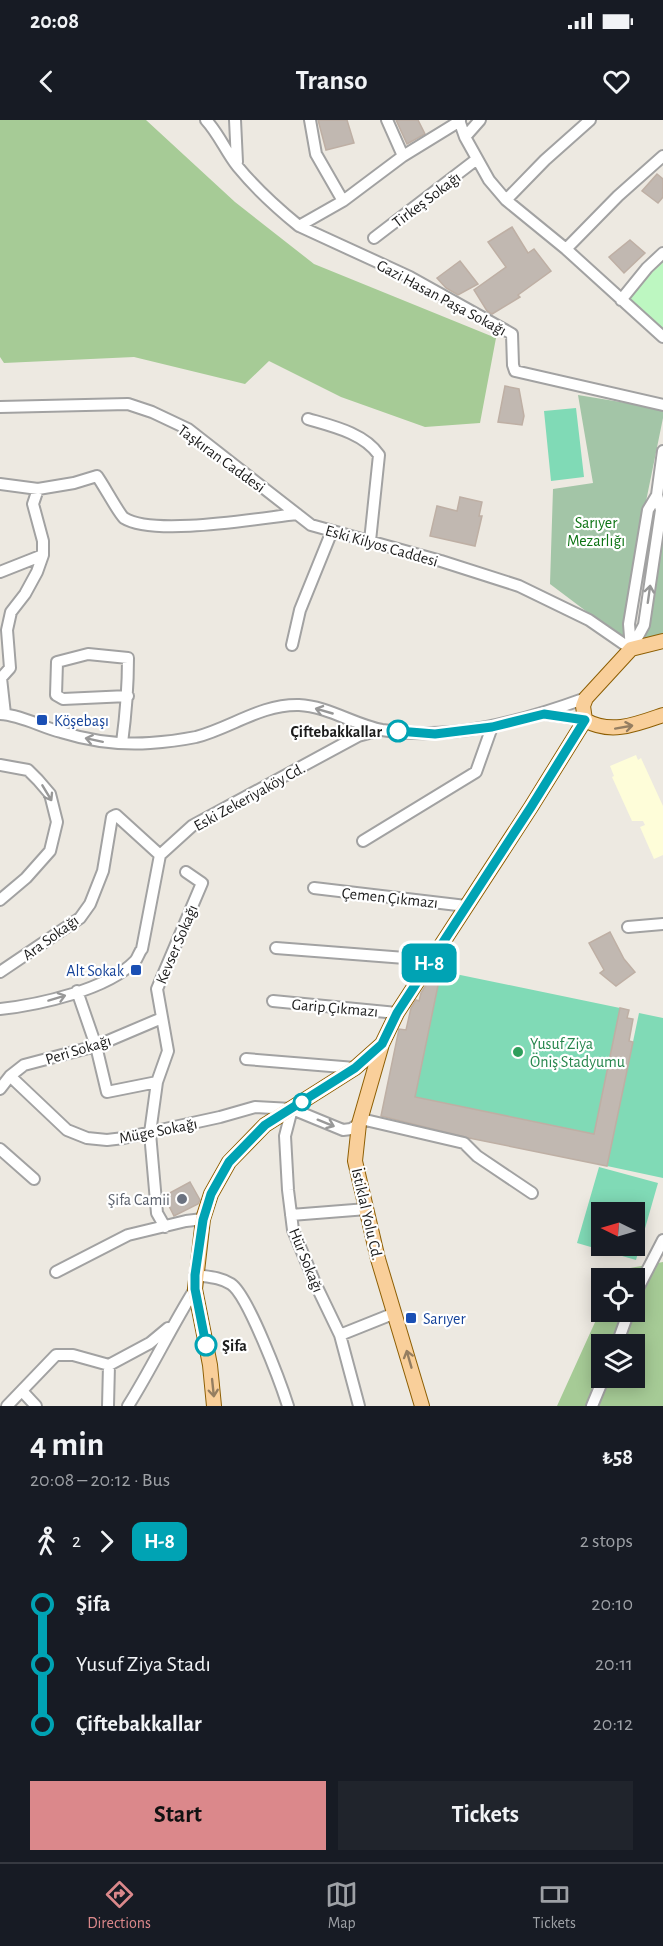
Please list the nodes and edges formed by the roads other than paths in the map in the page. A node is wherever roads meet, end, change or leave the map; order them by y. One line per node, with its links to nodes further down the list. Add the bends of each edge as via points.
1 (206, 120): 12 (street)
2 (235, 120): 12 (street)
3 (310, 120): 14 (street, via 316,154)
4 (387, 120): 9 (street)
5 (459, 120): 8 (street); 9 (street)
6 (480, 120): 8 (street)
7 (590, 120): 13 (street)
8 (465, 137): 11 (street)
9 (404, 156): 14 (street)
10 (663, 156): 17 (street)
11 (477, 159): 13 (street); 16 (street, Tirkeş Sokağı)
12 (237, 166): 15 (street)
13 (506, 200): 17 (street)
14 (343, 201): 15 (street)
15 (299, 226): 21 (street, Gazi Hasan Paşa Sokağı, via 410,277 512,334 515,371)
16 (374, 238)
17 (566, 249): 19 (street)
18 (663, 253): 19 (street)
19 (621, 300): 20 (street)
20 (663, 337)
21 (663, 405)
22 (0, 406): 28 (street, Taşkıran Caddesi, via 128,404 152,412 188,429)
23 (308, 419): 30 (street, via 362,440 379,455)
24 (663, 451): 27 (street)
25 (0, 484): 26 (street)
26 (38, 489): 28 (street, via 97,476 123,518 148,527); 31 (street, via 33,504)
27 (660, 494): 35 (street, via 648,510 629,624)
28 (297, 514): 29 (street, Eski Kilyos Caddesi, via 311,525)
29 (332, 531): 30 (street, Eski Kilyos Caddesi); 34 (street, via 300,610)
30 (370, 541): 35 (street, Eski Kilyos Caddesi, via 519,586 589,620)
31 (43, 555): 32 (street); 38 (street, via 25,594 11,612 10,668 1,678)
32 (0, 572)
33 (663, 641): 35 (main road)
34 (292, 645)
35 (631, 649): 37 (main road)
36 (128, 696): 36 (street, via 128,657 88,654 57,662 56,695 63,699); 44 (street)
37 (586, 698): 39 (street); 41 (main road)
38 (2, 714): 44 (street, one-way to 38, via 61,732)
39 (544, 714): 41 (street); 42 (street)
40 (663, 715): 41 (main road, one-way to 40, via 612,729)
41 (585, 720): 51 (main road)
42 (492, 727): 43 (street, via 435,734); 46 (street, via 476,772)
43 (380, 729): 44 (street, one-way to 44, via 301,705 268,709 196,737); 47 (street, Eski Zekeriyaköy Cd., via 358,736 192,826)
44 (122, 743)
45 (0, 765): 50 (street, one-way to 50, via 28,770 50,794 57,822 50,851)
46 (363, 841)
47 (160, 855): 56 (street, Ara Sokağı, via 116,815 112,817 103,871 80,918); 57 (street, via 142,949 135,960 108,980)
48 (186, 872): 61 (street, Kevser Sokağı, via 202,883 157,989)
49 (314, 888): 51 (street, Çemen Çıkmazı)
50 (0, 900)
51 (466, 906): 55 (main road)
52 (663, 924): 53 (street)
53 (628, 927)
54 (276, 948): 55 (street)
55 (431, 960): 60 (main road)
56 (0, 972)
57 (77, 991): 59 (street, one-way to 57, via 32,1005); 63 (street)
58 (273, 1001): 60 (street, Garip Çıkmazı)
59 (0, 1009)
60 (397, 1013): 62 (main road)
61 (162, 1018): 63 (street, Peri Sokağı); 67 (street, Kevser Sokağı, via 168,1051)
62 (382, 1044): 65 (main road); 69 (main road, İstiklal Yolu Cd.)
63 (96, 1046): 66 (street, Peri Sokağı, via 24,1065); 67 (street, via 107,1092)
64 (246, 1059): 65 (street)
65 (355, 1068): 69 (main road, via 364,1071 370,1081); 71 (main road)
66 (10, 1076): 68 (street, Peri Sokağı); 74 (street, Müge Sokağı, via 67,1130 87,1138 107,1140)
67 (157, 1082): 74 (street, Kevser Sokağı)
68 (0, 1089)
69 (369, 1091): 72 (main road, İstiklal Yolu Cd.)
70 (255, 1107): 71 (street, Müge Sokağı); 73 (street); 74 (street, Müge Sokağı)
71 (292, 1109): 72 (street, Müge Sokağı, one-way to 72, via 343,1130); 73 (main road); 79 (street, Hür Sokağı, via 285,1136)
72 (360, 1121): 77 (street, Müge Sokağı, via 464,1143); 78 (main road, İstiklal Yolu Cd., via 355,1161)
73 (265, 1125): 80 (main road, via 229,1162 211,1194)
74 (150, 1132): 81 (street, Kevser Sokağı, via 157,1213)
75 (0, 1149): 76 (street)
76 (34, 1179)
77 (532, 1193)
78 (367, 1209): 79 (street); 86 (main road, İstiklal Yolu Cd.)
79 (291, 1215): 88 (street, Hür Sokağı, via 293,1230)
80 (203, 1220): 81 (street); 85 (main road)
81 (165, 1227): 83 (street, via 128,1235)
82 (663, 1240): 84 (street)
83 (56, 1272)
84 (645, 1275)
85 (195, 1282): 87 (street); 96 (main road, one-way to 96); 97 (street, via 222,1278 234,1285 275,1368)
86 (395, 1313): 88 (street); 99 (main road, İstiklal Yolu Cd., one-way to 86)
87 (173, 1323): 89 (street, via 150,1343); 95 (street)
88 (340, 1335): 98 (street, Hür Sokağı)
89 (109, 1365): 91 (street, via 73,1355 56,1355); 94 (street)
90 (599, 1388): 100 (street)
91 (22, 1390): 92 (street); 93 (street)
92 (7, 1406)
93 (36, 1406)
94 (108, 1406)
95 (128, 1406)
96 (214, 1406)
97 (288, 1406)
98 (359, 1406)
99 (422, 1406)
100 (592, 1406)

